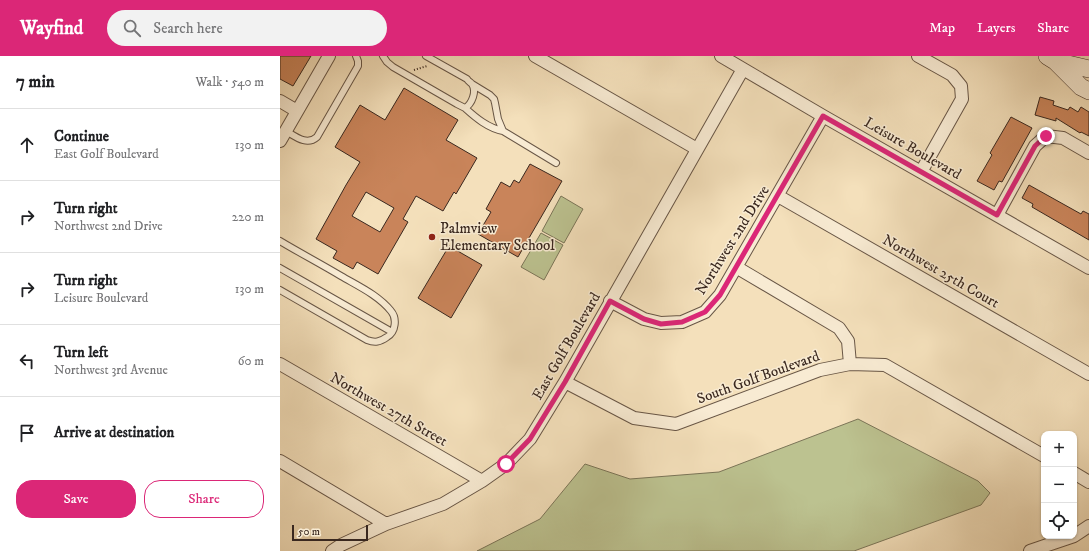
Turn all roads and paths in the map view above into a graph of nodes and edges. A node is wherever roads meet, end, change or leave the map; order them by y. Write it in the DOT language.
graph roads {
  1 [pos="329,56"];
  2 [pos="356,56"];
  3 [pos="383,56"];
  4 [pos="426,56"];
  5 [pos="535,56"];
  6 [pos="721,56"];
  7 [pos="918,56"];
  8 [pos="1051,58"];
  9 [pos="438,63"];
  10 [pos="743,69"];
  11 [pos="1089,69"];
  12 [pos="407,76"];
  13 [pos="472,84"];
  14 [pos="1089,91"];
  15 [pos="280,101"];
  16 [pos="465,108"];
  17 [pos="297,111"];
  18 [pos="823,116"];
  19 [pos="503,131"];
  20 [pos="283,136"];
  21 [pos="697,149"];
  22 [pos="1089,153"];
  23 [pos="556,163"];
  24 [pos="921,172"];
  25 [pos="778,196"];
  26 [pos="997,215"];
  27 [pos="280,241"];
  28 [pos="736,267"];
  29 [pos="280,268"];
  30 [pos="1089,268"];
  31 [pos="280,290"];
  32 [pos="610,301"];
  33 [pos="392,332"];
  34 [pos="280,364"];
  35 [pos="850,364"];
  36 [pos="1089,374"];
  37 [pos="565,382"];
  38 [pos="1041,454"];
  39 [pos="280,461"];
  40 [pos="1077,475"];
  41 [pos="482,481"];
  42 [pos="1089,482"];
  43 [pos="386,524"];
  44 [pos="1089,526"];
  45 [pos="1077,534"];
  46 [pos="1065,539"];
  47 [pos="332,551"];
  48 [pos="1030,551"];
  1 -- 17 [label="street"];
  2 -- 20 [label="lane"];
  3 -- 12 [label="lane"];
  4 -- 9 [label="lane"];
  5 -- 21 [label="street"];
  6 -- 10 [label="street, Leisure Boulevard"];
  7 -- 24 [label="street"];
  8 -- 11 [label="main road"];
  8 -- 14 [label="main road"];
  9 -- 12 [label="path"];
  9 -- 13 [label="lane"];
  10 -- 18 [label="street, Leisure Boulevard"];
  10 -- 21 [label="street, East Golf Boulevard"];
  12 -- 16 [label="lane"];
  13 -- 16 [label="lane"];
  13 -- 19 [label="lane"];
  15 -- 17 [label="street"];
  16 -- 19 [label="lane"];
  17 -- 20 [label="street"];
  18 -- 24 [label="street, Leisure Boulevard"];
  18 -- 25 [label="street, Northwest 2nd Drive"];
  19 -- 23 [label="lane"];
  21 -- 32 [label="street, East Golf Boulevard"];
  22 -- 26 [label="street"];
  24 -- 26 [label="street, Leisure Boulevard"];
  25 -- 28 [label="street, Northwest 2nd Drive"];
  25 -- 36 [label="street, Northwest 25th Court"];
  26 -- 30 [label="street, Leisure Boulevard"];
  27 -- 33 [label="lane"];
  28 -- 32 [label="street, Northwest 2nd Drive"];
  28 -- 35 [label="street"];
  29 -- 33 [label="lane"];
  31 -- 33 [label="lane"];
  32 -- 37 [label="street, East Golf Boulevard"];
  34 -- 41 [label="street, Northwest 27th Street"];
  35 -- 37 [label="street, South Golf Boulevard"];
  35 -- 38 [label="street, South Golf Boulevard"];
  37 -- 41 [label="street, East Golf Boulevard"];
  39 -- 43 [label="street"];
  40 -- 42 [label="street"];
  41 -- 43 [label="street, East Golf Boulevard"];
  43 -- 47 [label="street, East Golf Boulevard"];
  44 -- 45 [label="street"];
  46 -- 48 [label="street"];
}
